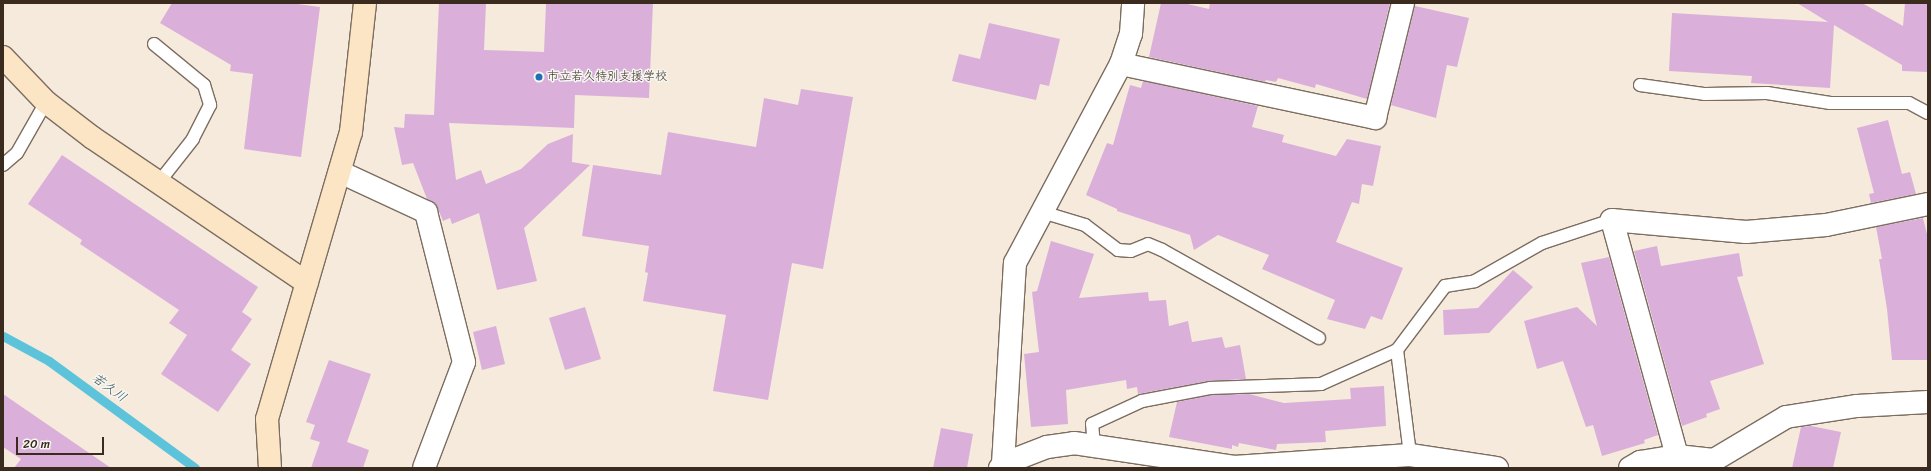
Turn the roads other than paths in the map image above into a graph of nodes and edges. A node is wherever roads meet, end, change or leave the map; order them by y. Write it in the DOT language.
graph roads {
  1 [pos="365,3"];
  2 [pos="1134,3"];
  3 [pos="1403,3"];
  4 [pos="154,44"];
  5 [pos="3,57"];
  6 [pos="1121,64"];
  7 [pos="1640,85"];
  8 [pos="46,102"];
  9 [pos="1928,113"];
  10 [pos="3,165"];
  11 [pos="340,172"];
  12 [pos="159,182"];
  13 [pos="1928,204"];
  14 [pos="1042,212"];
  15 [pos="1612,220"];
  16 [pos="307,283"];
  17 [pos="1320,338"];
  18 [pos="1397,350"];
  19 [pos="1928,402"];
  20 [pos="1094,446"];
  21 [pos="1410,455"];
  22 [pos="1677,456"];
  23 [pos="1001,466"];
  24 [pos="270,468"];
  25 [pos="424,468"];
  26 [pos="1497,468"];
  27 [pos="1630,468"];
  1 -- 11 [label="street"];
  2 -- 6 [label="street"];
  3 -- 6 [label="street"];
  4 -- 12 [label="lane"];
  5 -- 8 [label="street"];
  6 -- 14 [label="street"];
  7 -- 9 [label="lane"];
  8 -- 10 [label="lane"];
  8 -- 12 [label="street"];
  11 -- 16 [label="street"];
  11 -- 25 [label="street"];
  12 -- 16 [label="street"];
  13 -- 15 [label="street"];
  14 -- 17 [label="lane"];
  14 -- 23 [label="street"];
  15 -- 18 [label="lane"];
  15 -- 22 [label="street"];
  16 -- 24 [label="street"];
  18 -- 20 [label="lane"];
  18 -- 21 [label="lane"];
  19 -- 22 [label="street"];
  20 -- 21 [label="street"];
  20 -- 23 [label="street"];
  21 -- 26 [label="street"];
  22 -- 27 [label="street"];
}
